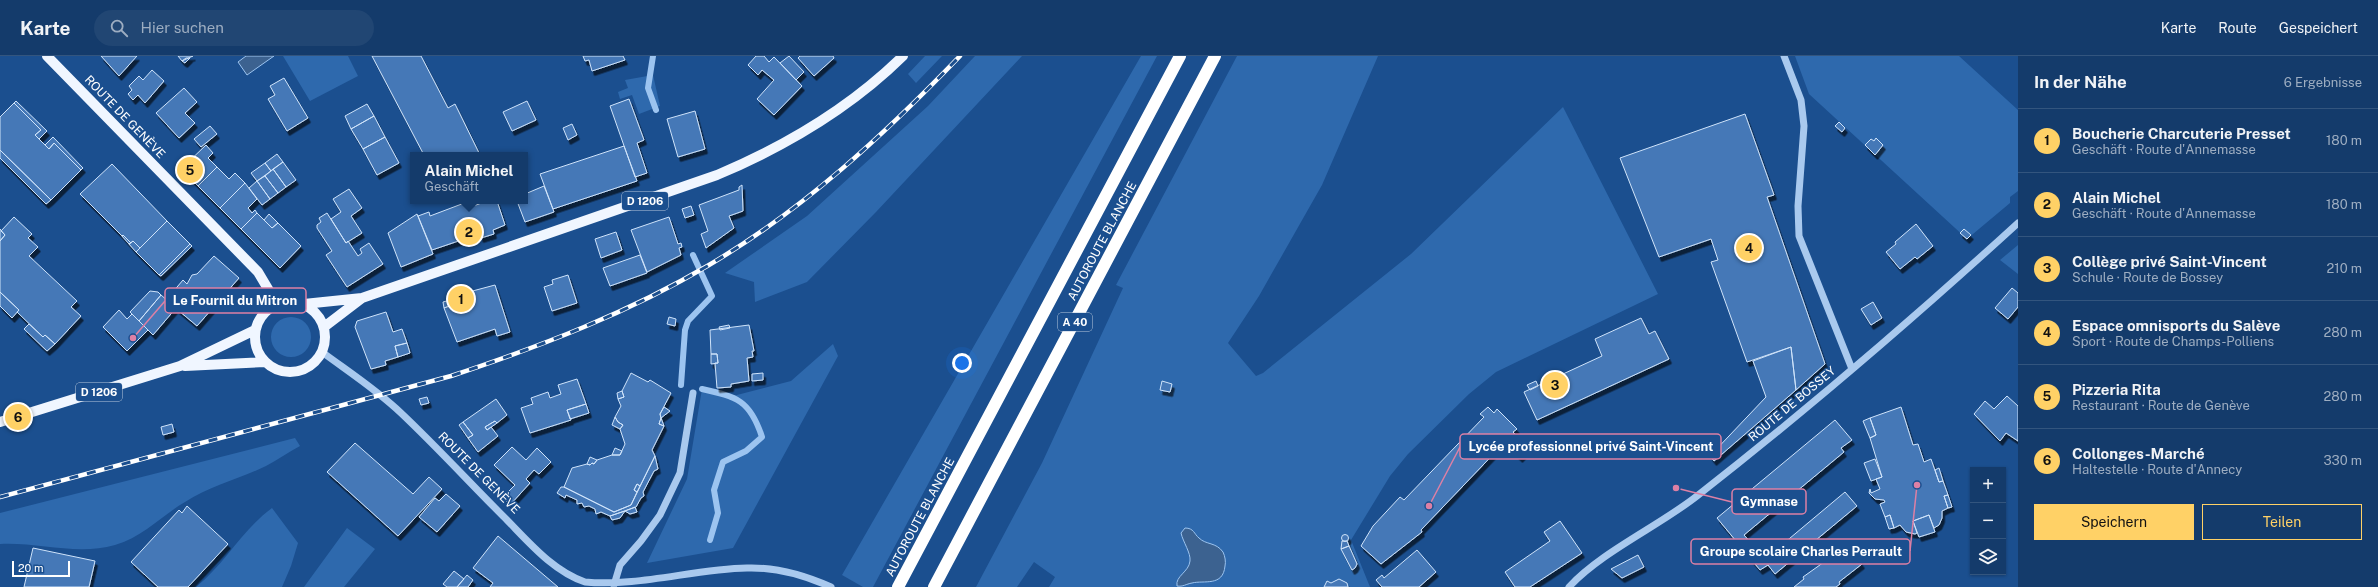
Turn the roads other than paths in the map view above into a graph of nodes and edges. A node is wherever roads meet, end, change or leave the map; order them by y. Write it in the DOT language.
graph roads {
  1 [pos="47,56"];
  2 [pos="903,56"];
  3 [pos="1180,56"];
  4 [pos="1216,56"];
  5 [pos="1784,56"];
  6 [pos="2018,223"];
  7 [pos="362,298"];
  8 [pos="277,304"];
  9 [pos="304,304"];
  10 [pos="324,327"];
  11 [pos="255,330"];
  12 [pos="322,352"];
  13 [pos="265,362"];
  14 [pos="180,366"];
  15 [pos="1852,369"];
  16 [pos="693,393"];
  17 [pos="0,422"];
  18 [pos="614,585"];
  19 [pos="595,586"];
  20 [pos="629,586"];
  21 [pos="831,587"];
  22 [pos="898,587"];
  23 [pos="934,587"];
  24 [pos="1569,587"];
  1 -- 8 [label="main road, ROUTE DE GENÈVE"];
  2 -- 7 [label="main road, D 1206"];
  3 -- 22 [label="highway, AUTOROUTE BLANCHE / A 40"];
  4 -- 23 [label="highway, AUTOROUTE BLANCHE / A 40"];
  5 -- 15 [label="street"];
  6 -- 15 [label="street, ROUTE DE BOSSEY"];
  7 -- 9 [label="main road, D 1206"];
  7 -- 10 [label="main road, D 1206"];
  8 -- 9 [label="main road"];
  8 -- 11 [label="main road"];
  9 -- 10 [label="main road"];
  10 -- 12 [label="main road"];
  11 -- 13 [label="main road"];
  11 -- 14 [label="main road, D 1206"];
  12 -- 13 [label="main road"];
  12 -- 19 [label="street, ROUTE DE GENÈVE"];
  13 -- 14 [label="main road, D 1206"];
  14 -- 17 [label="main road, D 1206"];
  15 -- 24 [label="street, ROUTE DE BOSSEY"];
  16 -- 18 [label="street"];
  18 -- 19 [label="street, ROUTE DE GENÈVE"];
  18 -- 20 [label="street, ROUTE DE GENÈVE"];
  20 -- 21 [label="street, ROUTE DE GENÈVE"];
}
